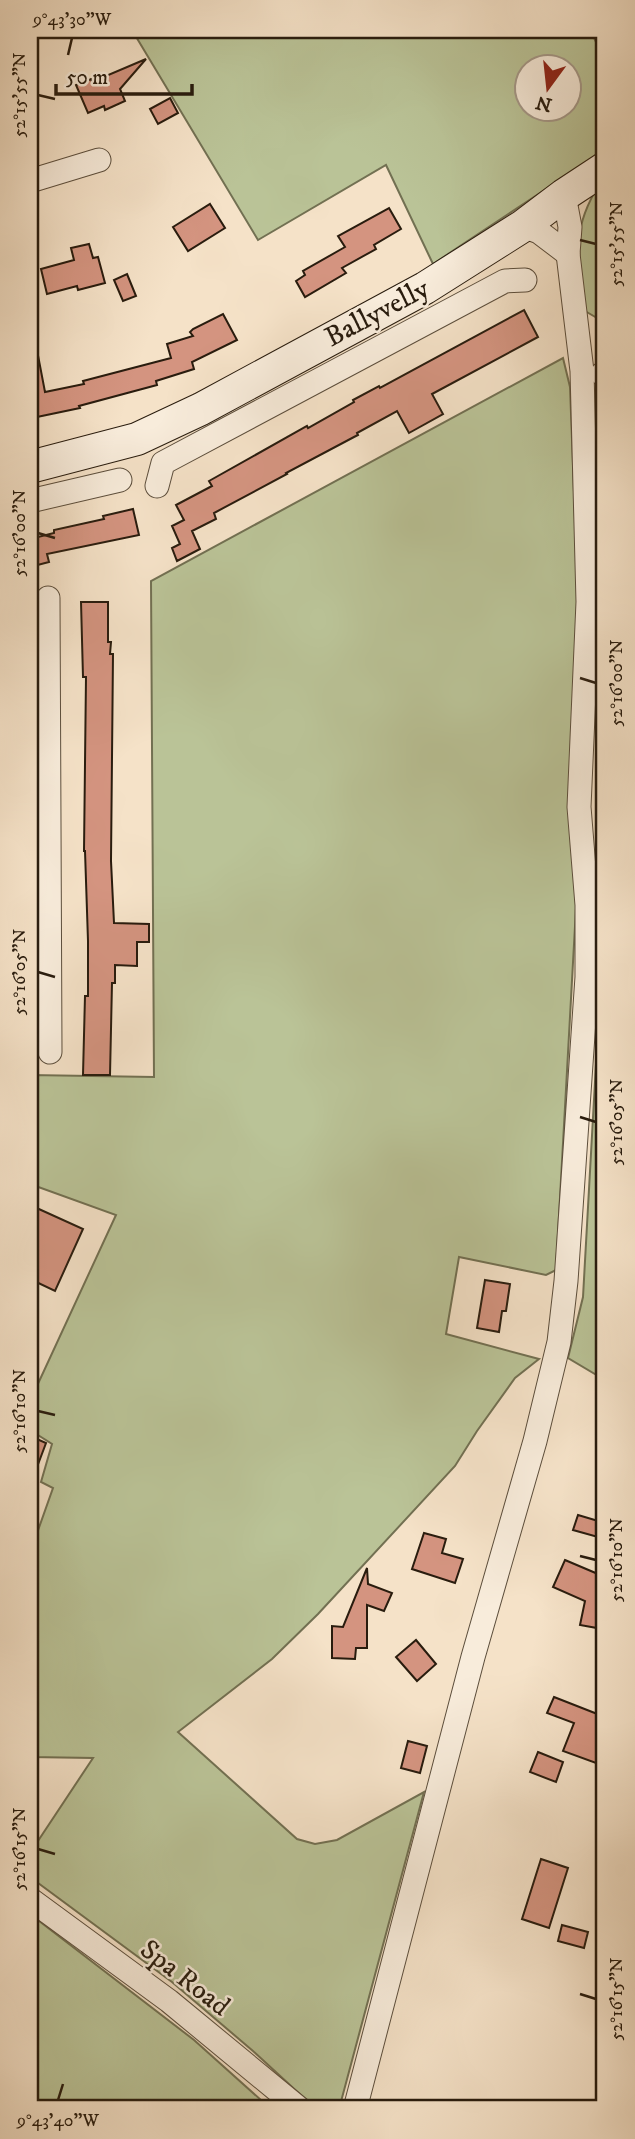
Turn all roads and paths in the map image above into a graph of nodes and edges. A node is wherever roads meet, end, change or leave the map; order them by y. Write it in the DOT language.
graph roads {
  1 [pos="99,160"];
  2 [pos="605,167"];
  3 [pos="30,181"];
  4 [pos="564,195"];
  5 [pos="523,226"];
  6 [pos="568,254"];
  7 [pos="525,280"];
  8 [pos="310,349"];
  9 [pos="326,377"];
  10 [pos="30,467"];
  11 [pos="120,480"];
  12 [pos="157,486"];
  13 [pos="30,501"];
  14 [pos="48,598"];
  15 [pos="39,702"];
  16 [pos="596,905"];
  17 [pos="50,1052"];
  18 [pos="30,1899"];
  19 [pos="300,2109"];
  20 [pos="355,2109"];
  1 -- 3 [label="street"];
  2 -- 4 [label="street, Ballyvelly"];
  4 -- 5 [label="street, Ballyvelly"];
  4 -- 6 [label="street"];
  5 -- 6 [label="street"];
  5 -- 8 [label="street, Ballyvelly"];
  6 -- 16 [label="street"];
  7 -- 9 [label="street"];
  8 -- 9 [label="street"];
  8 -- 10 [label="street, Ballyvelly"];
  9 -- 12 [label="street"];
  11 -- 13 [label="street"];
  14 -- 15 [label="street"];
  15 -- 17 [label="street"];
  16 -- 20 [label="street"];
  18 -- 19 [label="street, Spa Road"];
}
